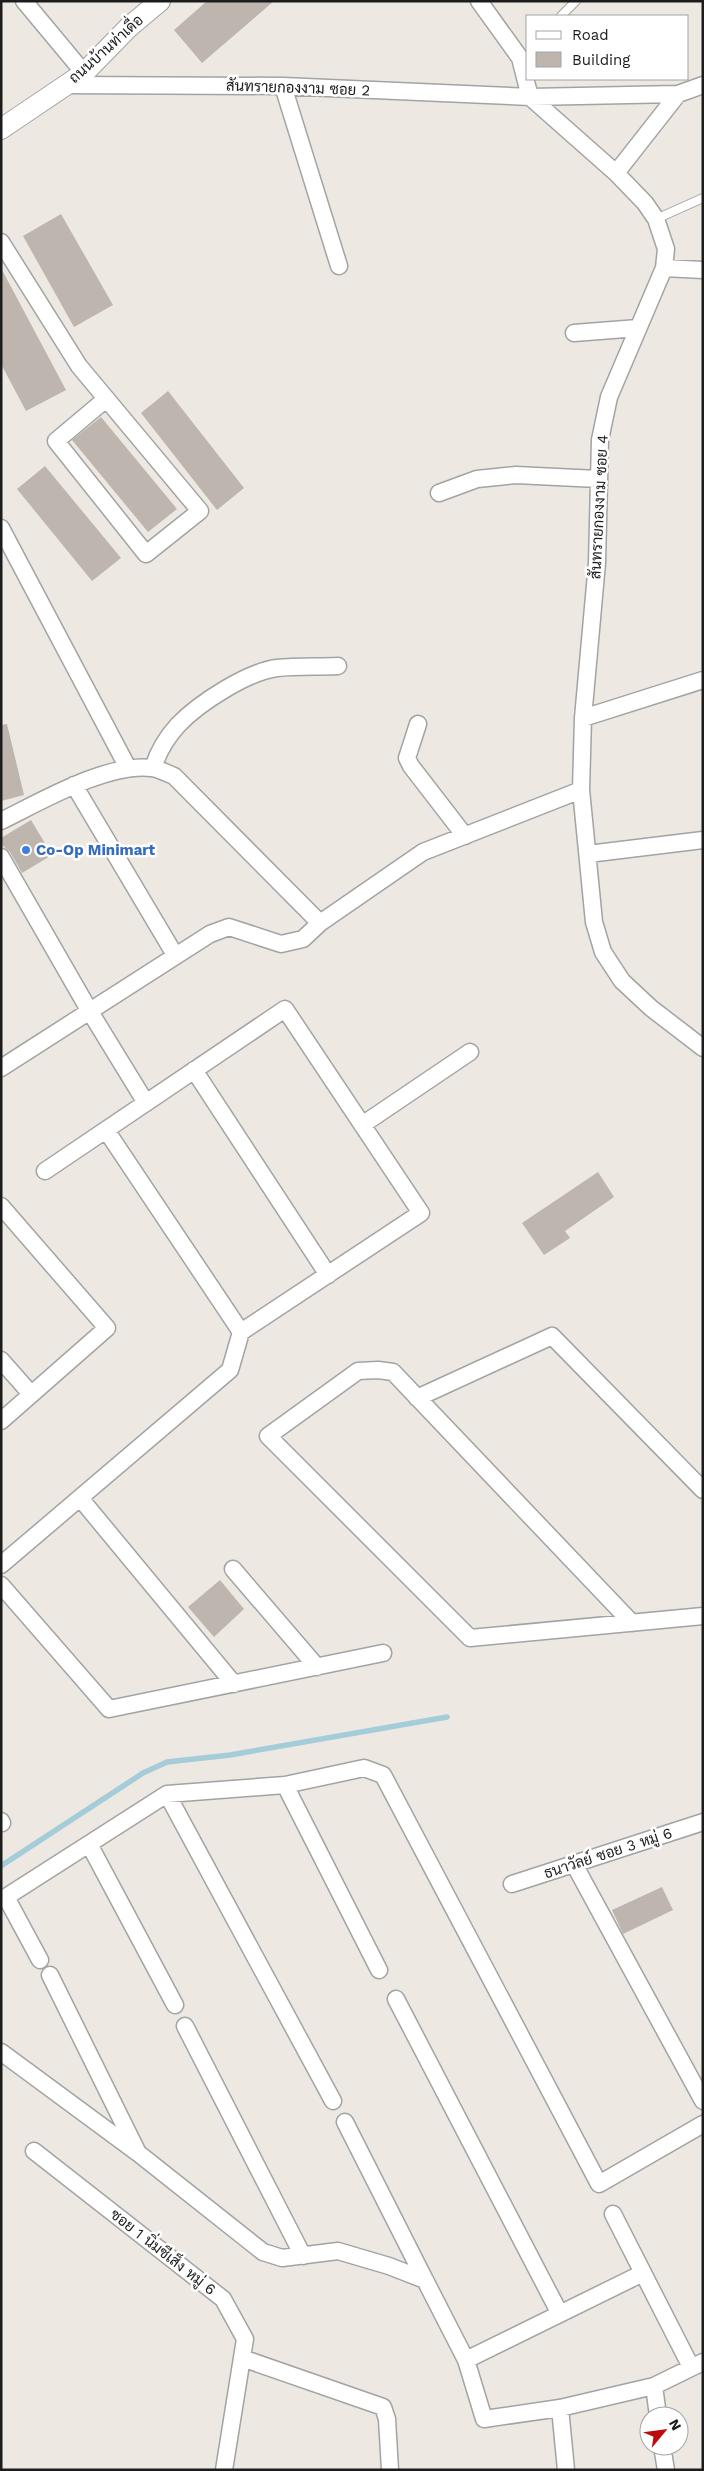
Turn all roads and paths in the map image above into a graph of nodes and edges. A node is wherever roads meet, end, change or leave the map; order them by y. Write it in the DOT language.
graph roads {
  1 [pos="24,1"];
  2 [pos="160,1"];
  3 [pos="479,1"];
  4 [pos="576,1"];
  5 [pos="562,15"];
  6 [pos="524,54"];
  7 [pos="526,68"];
  8 [pos="84,73"];
  9 [pos="528,80"];
  10 [pos="66,85"];
  11 [pos="703,85"];
  12 [pos="283,86"];
  13 [pos="678,94"];
  14 [pos="530,97"];
  15 [pos="1,129"];
  16 [pos="616,173"];
  17 [pos="703,198"];
  18 [pos="656,219"];
  19 [pos="1,242"];
  20 [pos="339,266"];
  21 [pos="664,268"];
  22 [pos="703,270"];
  23 [pos="638,328"];
  24 [pos="574,333"];
  25 [pos="106,398"];
  26 [pos="598,480"];
  27 [pos="439,493"];
  28 [pos="1,528"];
  29 [pos="338,666"];
  30 [pos="703,680"];
  31 [pos="583,718"];
  32 [pos="418,724"];
  33 [pos="128,768"];
  34 [pos="153,768"];
  35 [pos="74,786"];
  36 [pos="581,790"];
  37 [pos="1,821"];
  38 [pos="465,836"];
  39 [pos="703,840"];
  40 [pos="588,854"];
  41 [pos="1,857"];
  42 [pos="320,923"];
  43 [pos="175,955"];
  44 [pos="89,1010"];
  45 [pos="703,1048"];
  46 [pos="470,1052"];
  47 [pos="2,1065"];
  48 [pos="194,1070"];
  49 [pos="146,1103"];
  50 [pos="362,1125"];
  51 [pos="106,1130"];
  52 [pos="46,1171"];
  53 [pos="1,1206"];
  54 [pos="328,1275"];
  55 [pos="241,1332"];
  56 [pos="1,1360"];
  57 [pos="32,1394"];
  58 [pos="417,1398"];
  59 [pos="1,1421"];
  60 [pos="703,1490"];
  61 [pos="80,1498"];
  62 [pos="1,1565"];
  63 [pos="232,1569"];
  64 [pos="1,1585"];
  65 [pos="703,1616"];
  66 [pos="632,1623"];
  67 [pos="383,1653"];
  68 [pos="317,1667"];
  69 [pos="234,1684"];
  70 [pos="285,1785"];
  71 [pos="167,1794"];
  72 [pos="703,1822"];
  73 [pos="88,1844"];
  74 [pos="574,1864"];
  75 [pos="512,1884"];
  76 [pos="40,1960"];
  77 [pos="379,1970"];
  78 [pos="50,1975"];
  79 [pos="396,1999"];
  80 [pos="175,2005"];
  81 [pos="185,2026"];
  82 [pos="1,2052"];
  83 [pos="703,2100"];
  84 [pos="333,2101"];
  85 [pos="345,2122"];
  86 [pos="703,2124"];
  87 [pos="34,2151"];
  88 [pos="138,2153"];
  89 [pos="613,2214"];
  90 [pos="303,2256"];
  91 [pos="642,2273"];
  92 [pos="425,2280"];
  93 [pos="560,2314"];
  94 [pos="242,2358"];
  95 [pos="466,2360"];
  96 [pos="697,2364"];
  97 [pos="654,2386"];
  98 [pos="657,2406"];
  99 [pos="560,2408"];
  100 [pos="664,2456"];
  101 [pos="224,2470"];
  102 [pos="390,2470"];
  103 [pos="566,2470"];
  104 [pos="666,2470"];
  1 -- 8 [label="street"];
  2 -- 8 [label="street, ถนนบ้านท่าเดื่อ"];
  3 -- 6 [label="street"];
  4 -- 5 [label="lane"];
  6 -- 7 [label="street"];
  8 -- 10 [label="street, ถนนบ้านท่าเดื่อ"];
  9 -- 14 [label="street"];
  10 -- 12 [label="street, สันทรายกองงาม ซอย 2"];
  10 -- 15 [label="street, ถนนบ้านท่าเดื่อ"];
  11 -- 13 [label="street"];
  12 -- 14 [label="street, สันทรายกองงาม ซอย 2"];
  12 -- 20 [label="street"];
  13 -- 14 [label="street, สันทรายกองงาม ซอย 2"];
  13 -- 16 [label="street"];
  14 -- 16 [label="street, สันทรายกองงาม ซอย 4"];
  16 -- 18 [label="street, สันทรายกองงาม ซอย 4"];
  17 -- 18 [label="lane"];
  18 -- 21 [label="street, สันทรายกองงาม ซอย 4"];
  19 -- 25 [label="street"];
  21 -- 22 [label="street"];
  21 -- 23 [label="street, สันทรายกองงาม ซอย 4"];
  23 -- 24 [label="street"];
  23 -- 26 [label="street, สันทรายกองงาม ซอย 4"];
  25 -- 25 [label="street"];
  26 -- 27 [label="street"];
  26 -- 31 [label="street, สันทรายกองงาม ซอย 4"];
  28 -- 33 [label="street"];
  29 -- 34 [label="street"];
  30 -- 31 [label="street"];
  31 -- 36 [label="street, สันทรายกองงาม ซอย 4"];
  32 -- 38 [label="street"];
  33 -- 34 [label="street"];
  33 -- 35 [label="street"];
  34 -- 42 [label="street"];
  35 -- 37 [label="street"];
  35 -- 43 [label="street"];
  36 -- 38 [label="street"];
  36 -- 40 [label="street, สันทรายกองงาม ซอย 4"];
  38 -- 42 [label="street"];
  39 -- 40 [label="street"];
  40 -- 45 [label="street, สันทรายกองงาม ซอย 4"];
  41 -- 44 [label="street"];
  42 -- 43 [label="street"];
  43 -- 44 [label="street"];
  44 -- 47 [label="street"];
  44 -- 49 [label="street"];
  46 -- 50 [label="street"];
  48 -- 49 [label="street"];
  48 -- 50 [label="street"];
  48 -- 54 [label="street"];
  49 -- 51 [label="street"];
  50 -- 54 [label="street"];
  51 -- 52 [label="street"];
  51 -- 55 [label="street"];
  53 -- 57 [label="street"];
  54 -- 55 [label="street"];
  55 -- 61 [label="street"];
  56 -- 57 [label="street"];
  57 -- 59 [label="street"];
  58 -- 60 [label="street"];
  58 -- 66 [label="street"];
  58 -- 66 [label="street"];
  61 -- 62 [label="street"];
  61 -- 69 [label="street"];
  63 -- 68 [label="street"];
  64 -- 69 [label="street"];
  65 -- 66 [label="street"];
  67 -- 68 [label="street"];
  68 -- 69 [label="street"];
  70 -- 71 [label="street"];
  70 -- 77 [label="street"];
  70 -- 86 [label="street"];
  71 -- 73 [label="street"];
  71 -- 84 [label="street"];
  72 -- 74 [label="street, ธนาวัลย์ ซอย 3 หมู่ 6"];
  73 -- 76 [label="street"];
  73 -- 80 [label="street"];
  74 -- 75 [label="street, ธนาวัลย์ ซอย 3 หมู่ 6"];
  74 -- 83 [label="street"];
  78 -- 88 [label="street"];
  79 -- 93 [label="street"];
  81 -- 90 [label="street"];
  82 -- 88 [label="street"];
  85 -- 92 [label="street"];
  87 -- 94 [label="street, ซอย 1 นิ่มซีเส็ง หมู่ 6"];
  88 -- 90 [label="street"];
  89 -- 91 [label="street"];
  90 -- 92 [label="street"];
  91 -- 93 [label="street"];
  91 -- 96 [label="street"];
  92 -- 95 [label="street"];
  93 -- 95 [label="street"];
  94 -- 101 [label="street, ซอย 1 นิ่มซีเส็ง หมู่ 6"];
  94 -- 102 [label="street"];
  95 -- 99 [label="street"];
  96 -- 97 [label="street"];
  97 -- 98 [label="street"];
  97 -- 99 [label="street"];
  99 -- 103 [label="street"];
  100 -- 104 [label="street"];
}
